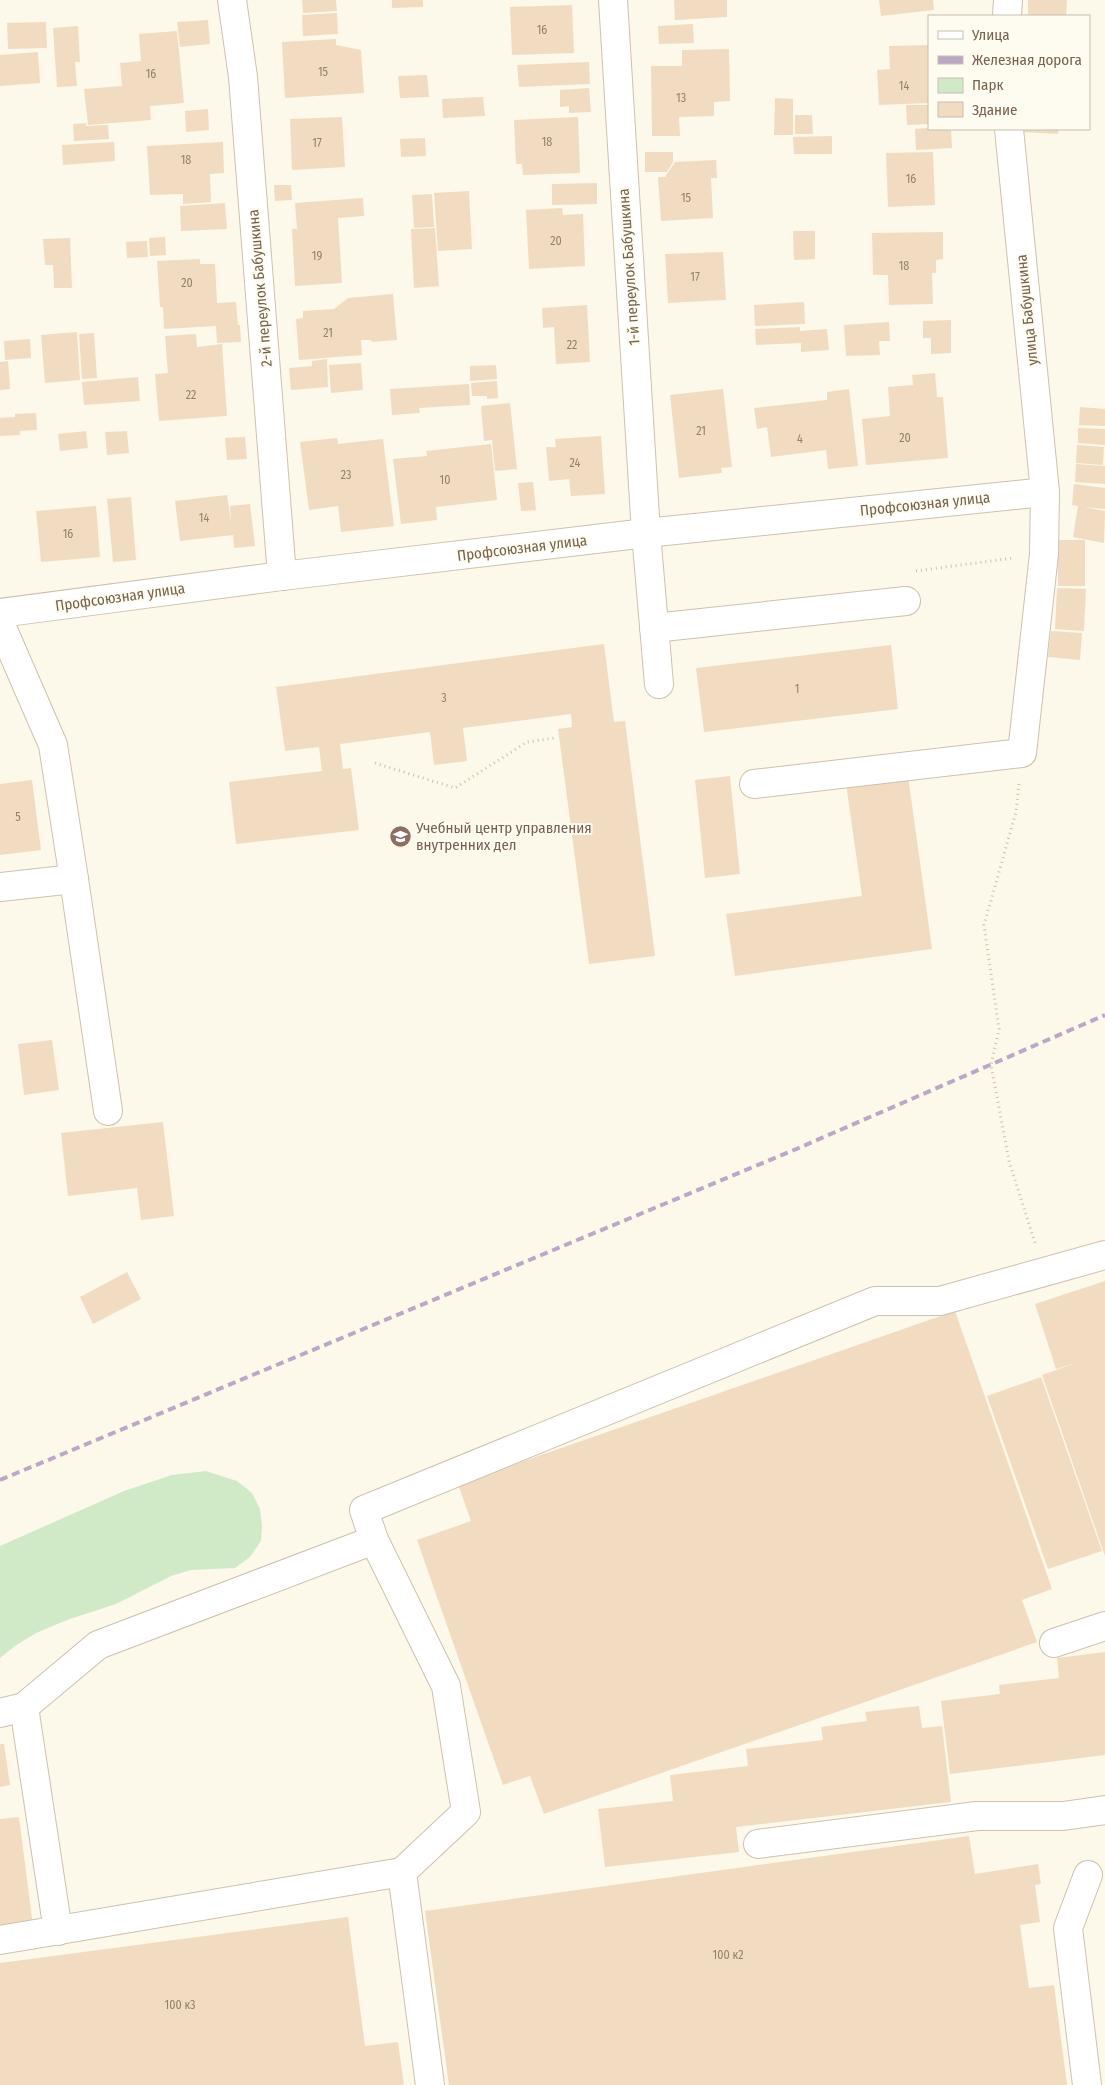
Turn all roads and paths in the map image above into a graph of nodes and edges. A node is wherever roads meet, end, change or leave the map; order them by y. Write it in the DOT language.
graph roads {
  1 [pos="232,0"];
  2 [pos="613,0"];
  3 [pos="1008,0"];
  4 [pos="1007,15"];
  5 [pos="1010,130"];
  6 [pos="1045,492"];
  7 [pos="646,534"];
  8 [pos="1044,554"];
  9 [pos="282,576"];
  10 [pos="906,601"];
  11 [pos="0,613"];
  12 [pos="0,623"];
  13 [pos="654,628"];
  14 [pos="659,684"];
  15 [pos="555,738"];
  16 [pos="1022,753"];
  17 [pos="375,763"];
  18 [pos="754,784"];
  19 [pos="74,879"];
  20 [pos="0,887"];
  21 [pos="108,1112"];
  22 [pos="1034,1239"];
  23 [pos="1105,1255"];
  24 [pos="374,1540"];
  25 [pos="1105,1626"];
  26 [pos="1054,1643"];
  27 [pos="12,1710"];
  28 [pos="1105,1810"];
  29 [pos="758,1844"];
  30 [pos="402,1872"];
  31 [pos="1088,1875"];
  32 [pos="58,1932"];
  33 [pos="0,1940"];
  34 [pos="430,2085"];
  35 [pos="1087,2085"];
  1 -- 9 [label="street, 2-й переулок Бабушкина"];
  2 -- 7 [label="street, 1-й переулок Бабушкина"];
  3 -- 4 [label="street"];
  5 -- 6 [label="street, улица Бабушкина"];
  6 -- 7 [label="street, Профсоюзная улица"];
  6 -- 8 [label="street, улица Бабушкина"];
  7 -- 9 [label="street, Профсоюзная улица"];
  7 -- 13 [label="street, 1-й переулок Бабушкина"];
  8 -- 10 [label="path"];
  8 -- 16 [label="street, улица Бабушкина"];
  9 -- 11 [label="street, Профсоюзная улица"];
  10 -- 13 [label="street"];
  12 -- 19 [label="street"];
  13 -- 14 [label="street, 1-й переулок Бабушкина"];
  15 -- 17 [label="path"];
  16 -- 18 [label="street"];
  16 -- 22 [label="path"];
  19 -- 20 [label="street"];
  19 -- 21 [label="street"];
  23 -- 24 [label="street"];
  24 -- 27 [label="street"];
  24 -- 30 [label="street"];
  25 -- 26 [label="street"];
  27 -- 32 [label="street"];
  28 -- 29 [label="street"];
  30 -- 32 [label="street"];
  30 -- 34 [label="street"];
  31 -- 35 [label="street"];
  32 -- 33 [label="street"];
}
